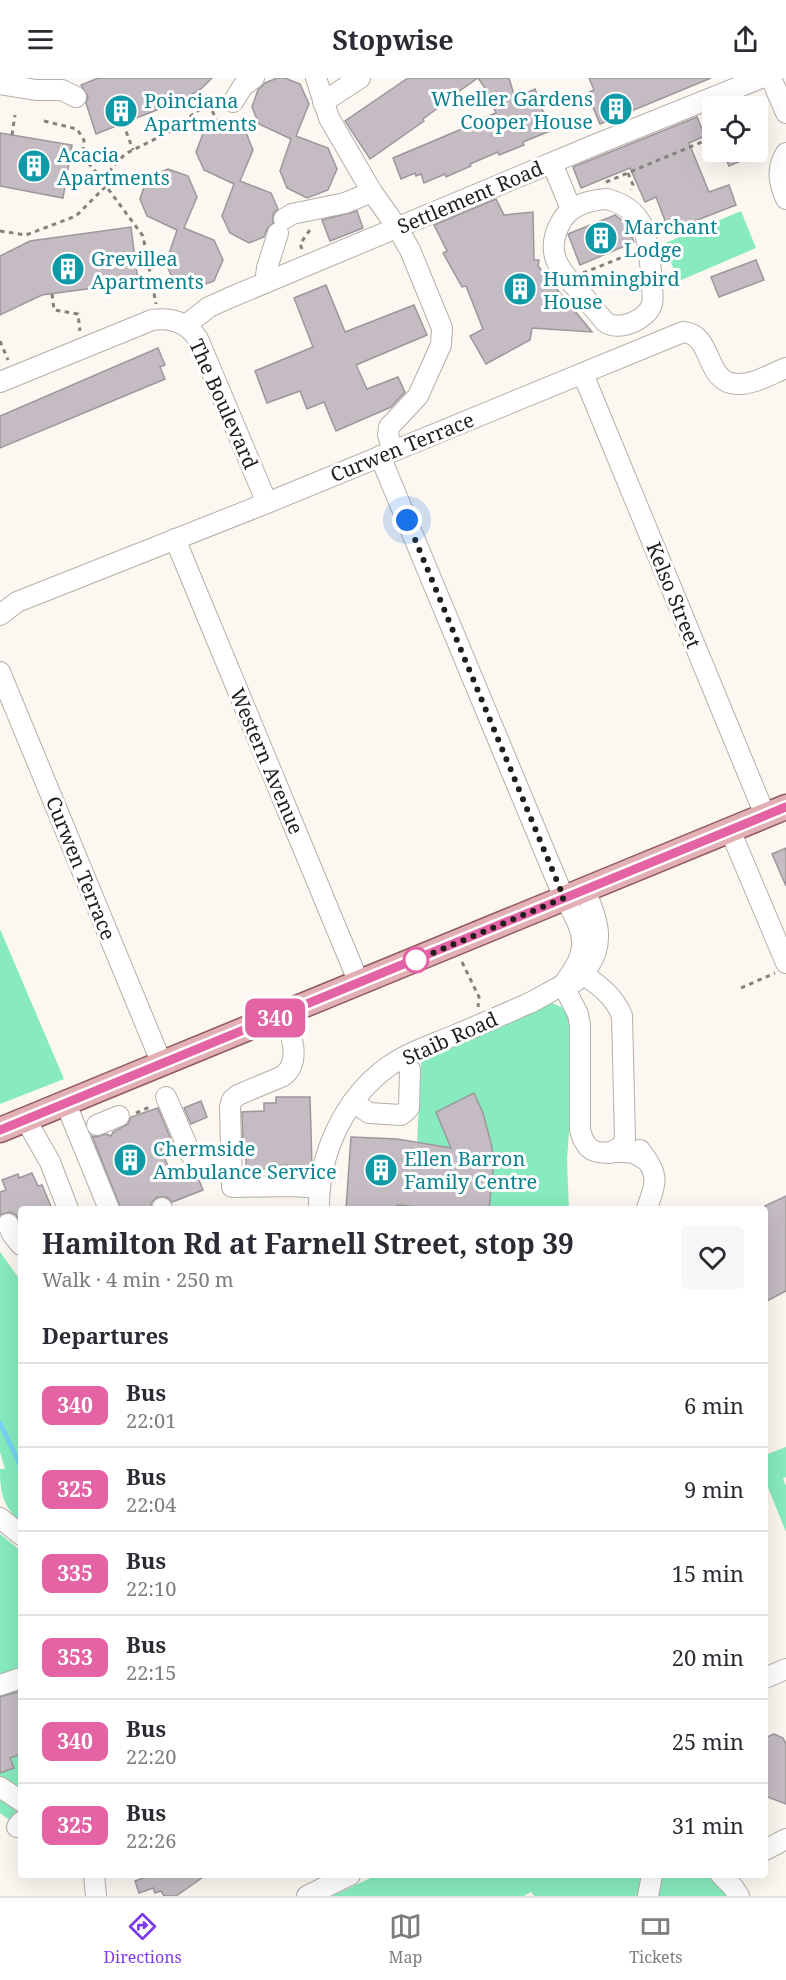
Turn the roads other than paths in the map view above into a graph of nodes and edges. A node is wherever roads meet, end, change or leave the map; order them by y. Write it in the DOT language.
graph roads {
  1 [pos="254,78"];
  2 [pos="316,78"];
  3 [pos="360,78"];
  4 [pos="761,78"];
  5 [pos="771,78"];
  6 [pos="24,83"];
  7 [pos="0,84"];
  8 [pos="76,97"];
  9 [pos="227,98"];
  10 [pos="323,102"];
  11 [pos="786,113"];
  12 [pos="786,153"];
  13 [pos="552,163"];
  14 [pos="372,192"];
  15 [pos="786,199"];
  16 [pos="571,209"];
  17 [pos="397,227"];
  18 [pos="265,283"];
  19 [pos="634,321"];
  20 [pos="186,325"];
  21 [pos="645,348"];
  22 [pos="786,368"];
  23 [pos="583,374"];
  24 [pos="7,379"];
  25 [pos="387,453"];
  26 [pos="267,503"];
  27 [pos="175,539"];
  28 [pos="0,615"];
  29 [pos="0,672"];
  30 [pos="776,811"];
  31 [pos="730,830"];
  32 [pos="575,894"];
  33 [pos="782,968"];
  34 [pos="578,971"];
  35 [pos="359,983"];
  36 [pos="563,985"];
  37 [pos="284,1015"];
  38 [pos="403,1058"];
  39 [pos="162,1064"];
  40 [pos="161,1101"];
  41 [pos="353,1101"];
  42 [pos="66,1104"];
  43 [pos="124,1115"];
  44 [pos="26,1120"];
  45 [pos="625,1124"];
  46 [pos="98,1125"];
  47 [pos="0,1131"];
  48 [pos="609,1153"];
  49 [pos="231,1159"];
  50 [pos="646,1160"];
  51 [pos="320,1188"];
  52 [pos="67,1206"];
  53 [pos="108,1206"];
  54 [pos="319,1206"];
  55 [pos="648,1206"];
  56 [pos="8,1224"];
  57 [pos="18,1241"];
  58 [pos="2,1517"];
  59 [pos="18,1532"];
  60 [pos="786,1669"];
  61 [pos="768,1677"];
  62 [pos="0,1787"];
  63 [pos="18,1799"];
  64 [pos="94,1878"];
  65 [pos="344,1878"];
  66 [pos="651,1878"];
  67 [pos="725,1878"];
  68 [pos="96,1896"];
  69 [pos="307,1896"];
  70 [pos="648,1896"];
  71 [pos="739,1896"];
  1 -- 9 [label="street"];
  2 -- 10 [label="street"];
  3 -- 10 [label="street"];
  4 -- 13 [label="street, Settlement Road"];
  5 -- 11 [label="street"];
  6 -- 7 [label="street"];
  6 -- 8 [label="street"];
  10 -- 14 [label="street"];
  12 -- 15 [label="street"];
  13 -- 16 [label="street"];
  13 -- 17 [label="street, Settlement Road"];
  14 -- 17 [label="street"];
  14 -- 18 [label="street"];
  16 -- 19 [label="street"];
  16 -- 19 [label="street"];
  17 -- 18 [label="street, Settlement Road"];
  17 -- 25 [label="street"];
  18 -- 20 [label="street, Settlement Road"];
  19 -- 21 [label="street"];
  20 -- 24 [label="street, The Boulevard"];
  20 -- 26 [label="street, The Boulevard"];
  21 -- 22 [label="street, Curwen Terrace"];
  21 -- 23 [label="street, Curwen Terrace"];
  23 -- 25 [label="street, Curwen Terrace"];
  23 -- 30 [label="street, Kelso Street"];
  25 -- 26 [label="street, Curwen Terrace"];
  25 -- 32 [label="street, Staib Road"];
  26 -- 27 [label="street, Curwen Terrace"];
  27 -- 28 [label="street, Curwen Terrace"];
  27 -- 35 [label="street, Western Avenue"];
  29 -- 39 [label="street, Curwen Terrace"];
  30 -- 31 [label="main road"];
  31 -- 32 [label="main road"];
  31 -- 33 [label="street"];
  32 -- 34 [label="street, Staib Road"];
  32 -- 35 [label="main road"];
  34 -- 36 [label="street, Staib Road"];
  34 -- 45 [label="street"];
  35 -- 37 [label="main road"];
  36 -- 38 [label="street, Staib Road"];
  36 -- 48 [label="street"];
  37 -- 39 [label="main road"];
  37 -- 49 [label="street"];
  38 -- 41 [label="street, Staib Road"];
  38 -- 41 [label="street"];
  39 -- 42 [label="main road"];
  40 -- 49 [label="street"];
  41 -- 51 [label="street, Staib Road"];
  42 -- 44 [label="main road"];
  42 -- 53 [label="street"];
  43 -- 46 [label="street"];
  44 -- 47 [label="main road"];
  44 -- 52 [label="street"];
  45 -- 48 [label="street"];
  45 -- 50 [label="street"];
  48 -- 50 [label="street"];
  49 -- 51 [label="street"];
  50 -- 55 [label="street"];
  51 -- 54 [label="street, Staib Road"];
  56 -- 57 [label="street"];
  58 -- 59 [label="street"];
  60 -- 61 [label="street"];
  62 -- 63 [label="street"];
  64 -- 68 [label="street"];
  65 -- 69 [label="street"];
  66 -- 70 [label="street"];
  67 -- 71 [label="street"];
}
